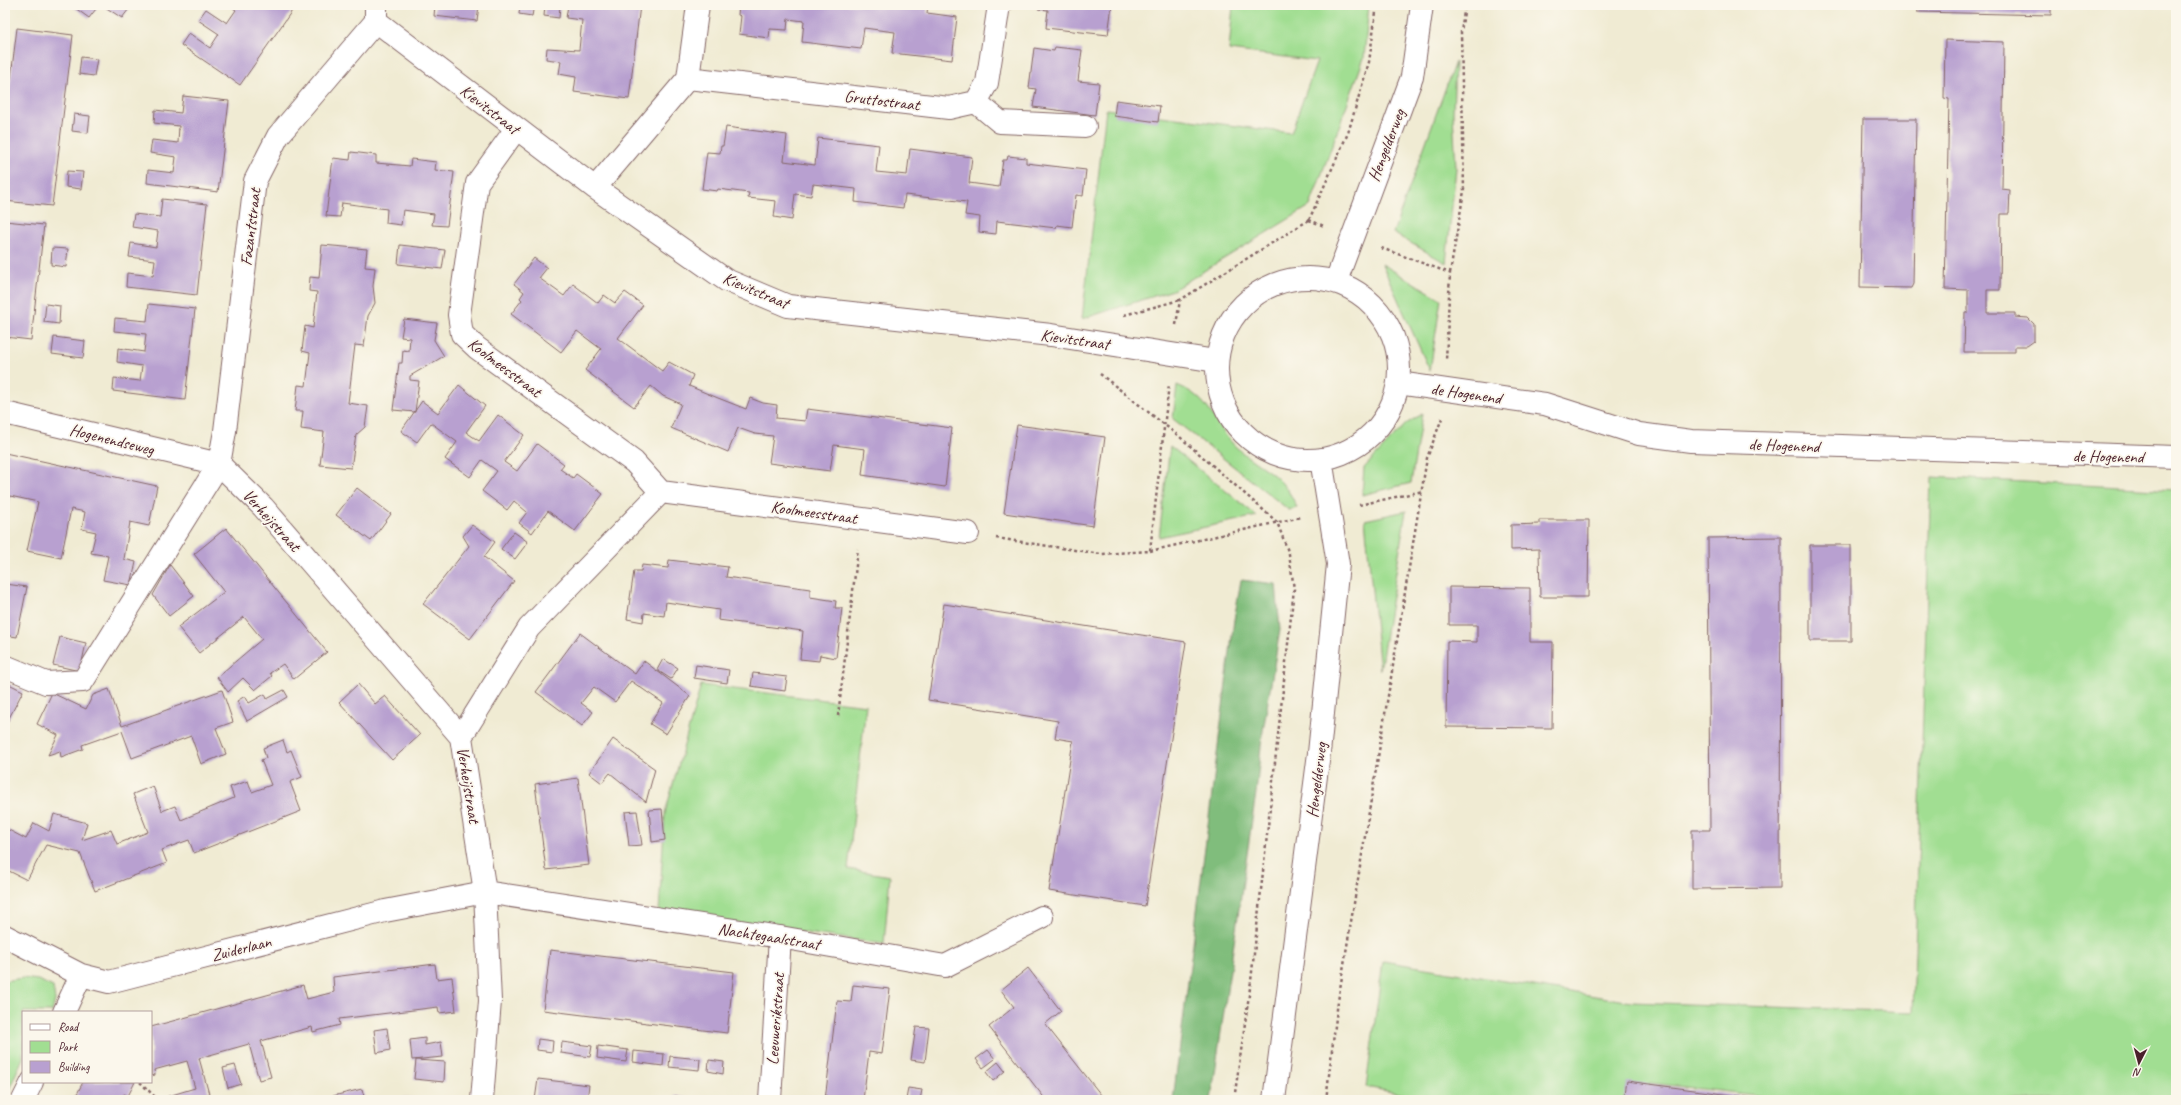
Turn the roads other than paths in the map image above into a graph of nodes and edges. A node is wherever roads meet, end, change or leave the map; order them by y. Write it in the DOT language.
graph roads {
  1 [pos="698,5"];
  2 [pos="999,5"];
  3 [pos="1422,5"];
  4 [pos="376,13"];
  5 [pos="688,78"];
  6 [pos="976,102"];
  7 [pos="1085,126"];
  8 [pos="516,129"];
  9 [pos="595,188"];
  10 [pos="1336,282"];
  11 [pos="1216,361"];
  12 [pos="1398,383"];
  13 [pos="5,413"];
  14 [pos="2176,457"];
  15 [pos="1321,459"];
  16 [pos="219,464"];
  17 [pos="661,492"];
  18 [pos="968,533"];
  19 [pos="5,666"];
  20 [pos="461,737"];
  21 [pos="485,892"];
  22 [pos="1042,917"];
  23 [pos="5,936"];
  24 [pos="780,937"];
  25 [pos="81,976"];
  26 [pos="64,1011"];
  27 [pos="32,1083"];
  28 [pos="24,1100"];
  29 [pos="482,1100"];
  30 [pos="770,1100"];
  31 [pos="1274,1100"];
  1 -- 5 [label="street"];
  2 -- 6 [label="street"];
  3 -- 10 [label="street, Hengelderweg"];
  4 -- 8 [label="street, Kievitstraat"];
  4 -- 16 [label="street, Fazantstraat"];
  5 -- 6 [label="street, Gruttostraat"];
  5 -- 9 [label="street"];
  6 -- 7 [label="street"];
  8 -- 9 [label="street, Kievitstraat"];
  8 -- 17 [label="street, Koolmeesstraat"];
  9 -- 11 [label="street, Kievitstraat"];
  10 -- 11 [label="street"];
  10 -- 12 [label="street"];
  11 -- 15 [label="street"];
  12 -- 14 [label="street, de Hogenend"];
  12 -- 15 [label="street"];
  13 -- 16 [label="street, Hogenendseweg"];
  15 -- 31 [label="street, Hengelderweg"];
  16 -- 19 [label="street"];
  16 -- 20 [label="street, Verheijstraat"];
  17 -- 18 [label="street, Koolmeesstraat"];
  17 -- 20 [label="street"];
  20 -- 21 [label="street, Verheijstraat"];
  21 -- 24 [label="street, Nachtegaalstraat"];
  21 -- 25 [label="street, Zuiderlaan"];
  21 -- 29 [label="street, Verheijstraat"];
  22 -- 24 [label="street, Nachtegaalstraat"];
  23 -- 25 [label="street, Zuiderlaan"];
  24 -- 30 [label="street, Leeuwerikstraat"];
  25 -- 26 [label="street"];
  27 -- 28 [label="street"];
}
